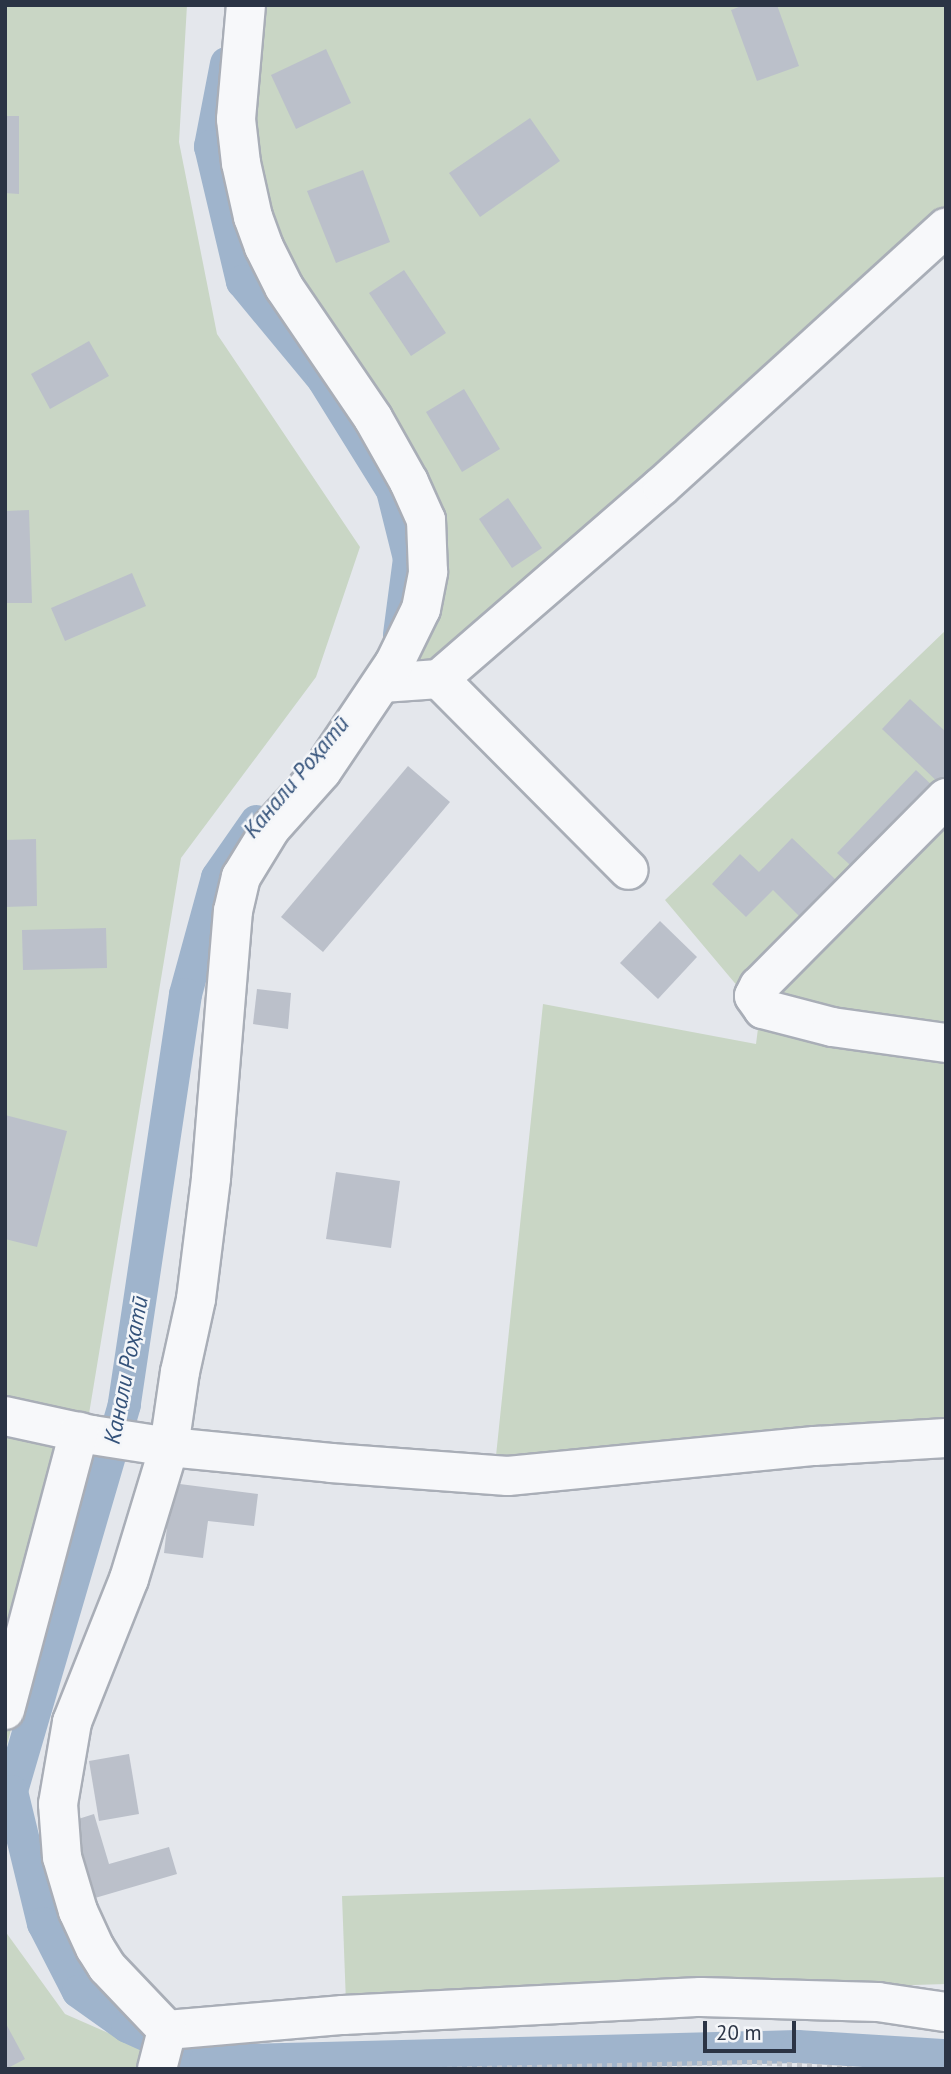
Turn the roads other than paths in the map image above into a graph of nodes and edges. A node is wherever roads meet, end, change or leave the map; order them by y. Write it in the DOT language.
graph roads {
  1 [pos="246,5"];
  2 [pos="946,228"];
  3 [pos="439,679"];
  4 [pos="382,683"];
  5 [pos="946,798"];
  6 [pos="629,870"];
  7 [pos="946,1043"];
  8 [pos="5,1416"];
  9 [pos="85,1434"];
  10 [pos="946,1438"];
  11 [pos="161,1445"];
  12 [pos="5,1710"];
  13 [pos="946,2012"];
  14 [pos="163,2046"];
  1 -- 4 [label="street"];
  2 -- 3 [label="street"];
  3 -- 4 [label="street"];
  3 -- 6 [label="street"];
  4 -- 11 [label="street"];
  5 -- 7 [label="street"];
  8 -- 9 [label="street"];
  9 -- 11 [label="street"];
  9 -- 12 [label="street"];
  10 -- 11 [label="street"];
  11 -- 14 [label="street"];
  13 -- 14 [label="street"];
}
